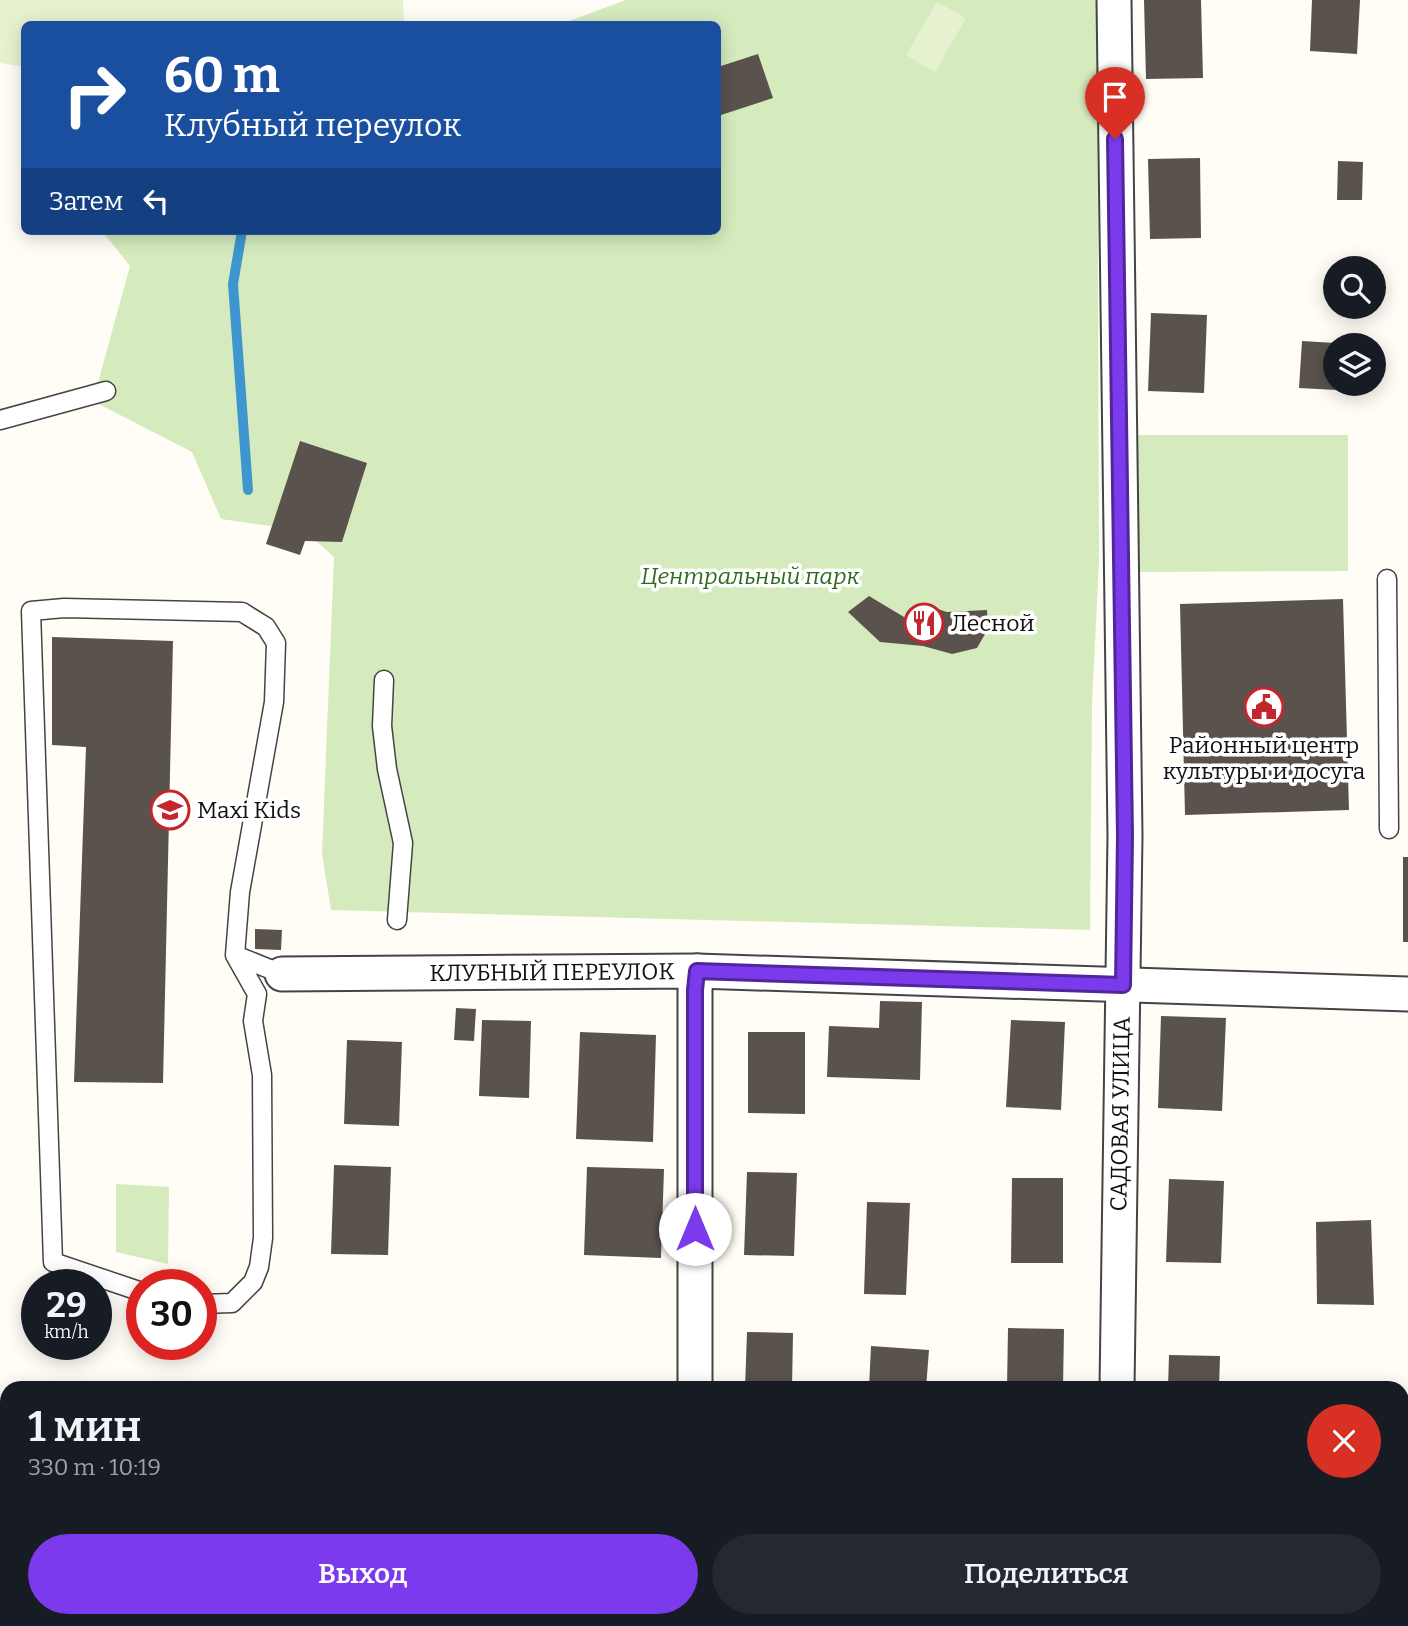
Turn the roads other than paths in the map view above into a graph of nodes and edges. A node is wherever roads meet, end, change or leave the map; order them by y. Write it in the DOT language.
graph roads {
  1 [pos="1114,0"];
  2 [pos="106,391"];
  3 [pos="0,420"];
  4 [pos="1387,579"];
  5 [pos="384,680"];
  6 [pos="1389,829"];
  7 [pos="397,920"];
  8 [pos="236,955"];
  9 [pos="697,971"];
  10 [pos="282,974"];
  11 [pos="1123,985"];
  12 [pos="1397,997"];
  13 [pos="126,1287"];
  14 [pos="217,1303"];
  15 [pos="695,1381"];
  16 [pos="1116,1381"];
  1 -- 11 [label="street, САДОВАЯ УЛИЦА"];
  2 -- 3 [label="lane"];
  4 -- 6 [label="lane"];
  5 -- 7 [label="lane"];
  8 -- 10 [label="lane"];
  8 -- 13 [label="lane"];
  8 -- 14 [label="lane"];
  9 -- 10 [label="street, КЛУБНЫЙ ПЕРЕУЛОК"];
  9 -- 11 [label="street, КЛУБНЫЙ ПЕРЕУЛОК"];
  9 -- 15 [label="street"];
  11 -- 12 [label="street, КЛУБНЫЙ ПЕРЕУЛОК"];
  11 -- 16 [label="street, САДОВАЯ УЛИЦА"];
}
